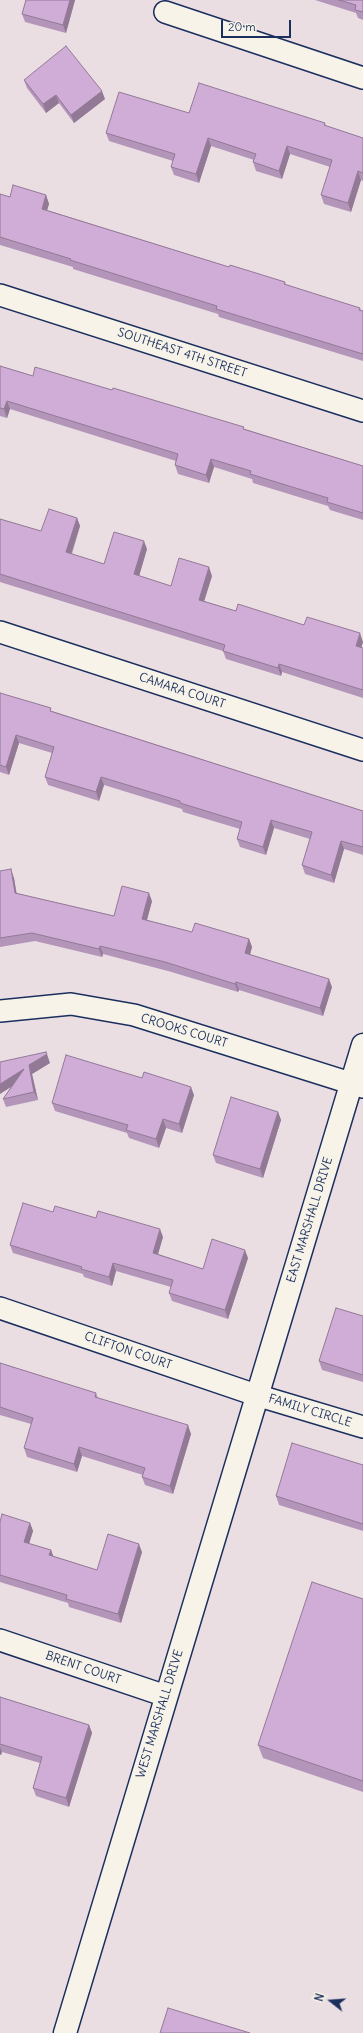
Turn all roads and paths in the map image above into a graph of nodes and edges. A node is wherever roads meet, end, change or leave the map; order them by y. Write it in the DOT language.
graph roads {
  1 [pos="165,12"];
  2 [pos="363,78"];
  3 [pos="0,295"];
  4 [pos="363,411"];
  5 [pos="0,632"];
  6 [pos="363,750"];
  7 [pos="0,1011"];
  8 [pos="363,1046"];
  9 [pos="357,1085"];
  10 [pos="0,1308"];
  11 [pos="256,1395"];
  12 [pos="363,1427"];
  13 [pos="0,1640"];
  14 [pos="166,1696"];
  15 [pos="65,2033"];
  1 -- 2 [label="street"];
  3 -- 4 [label="street, SOUTHEAST 4TH STREET"];
  5 -- 6 [label="street, CAMARA COURT"];
  7 -- 9 [label="street, CROOKS COURT"];
  8 -- 9 [label="main road, EAST MARSHALL DRIVE"];
  9 -- 11 [label="main road, EAST MARSHALL DRIVE"];
  10 -- 11 [label="street, CLIFTON COURT"];
  11 -- 12 [label="street, FAMILY CIRCLE"];
  11 -- 14 [label="main road, WEST MARSHALL DRIVE"];
  13 -- 14 [label="street, BRENT COURT"];
  14 -- 15 [label="main road, WEST MARSHALL DRIVE"];
}
